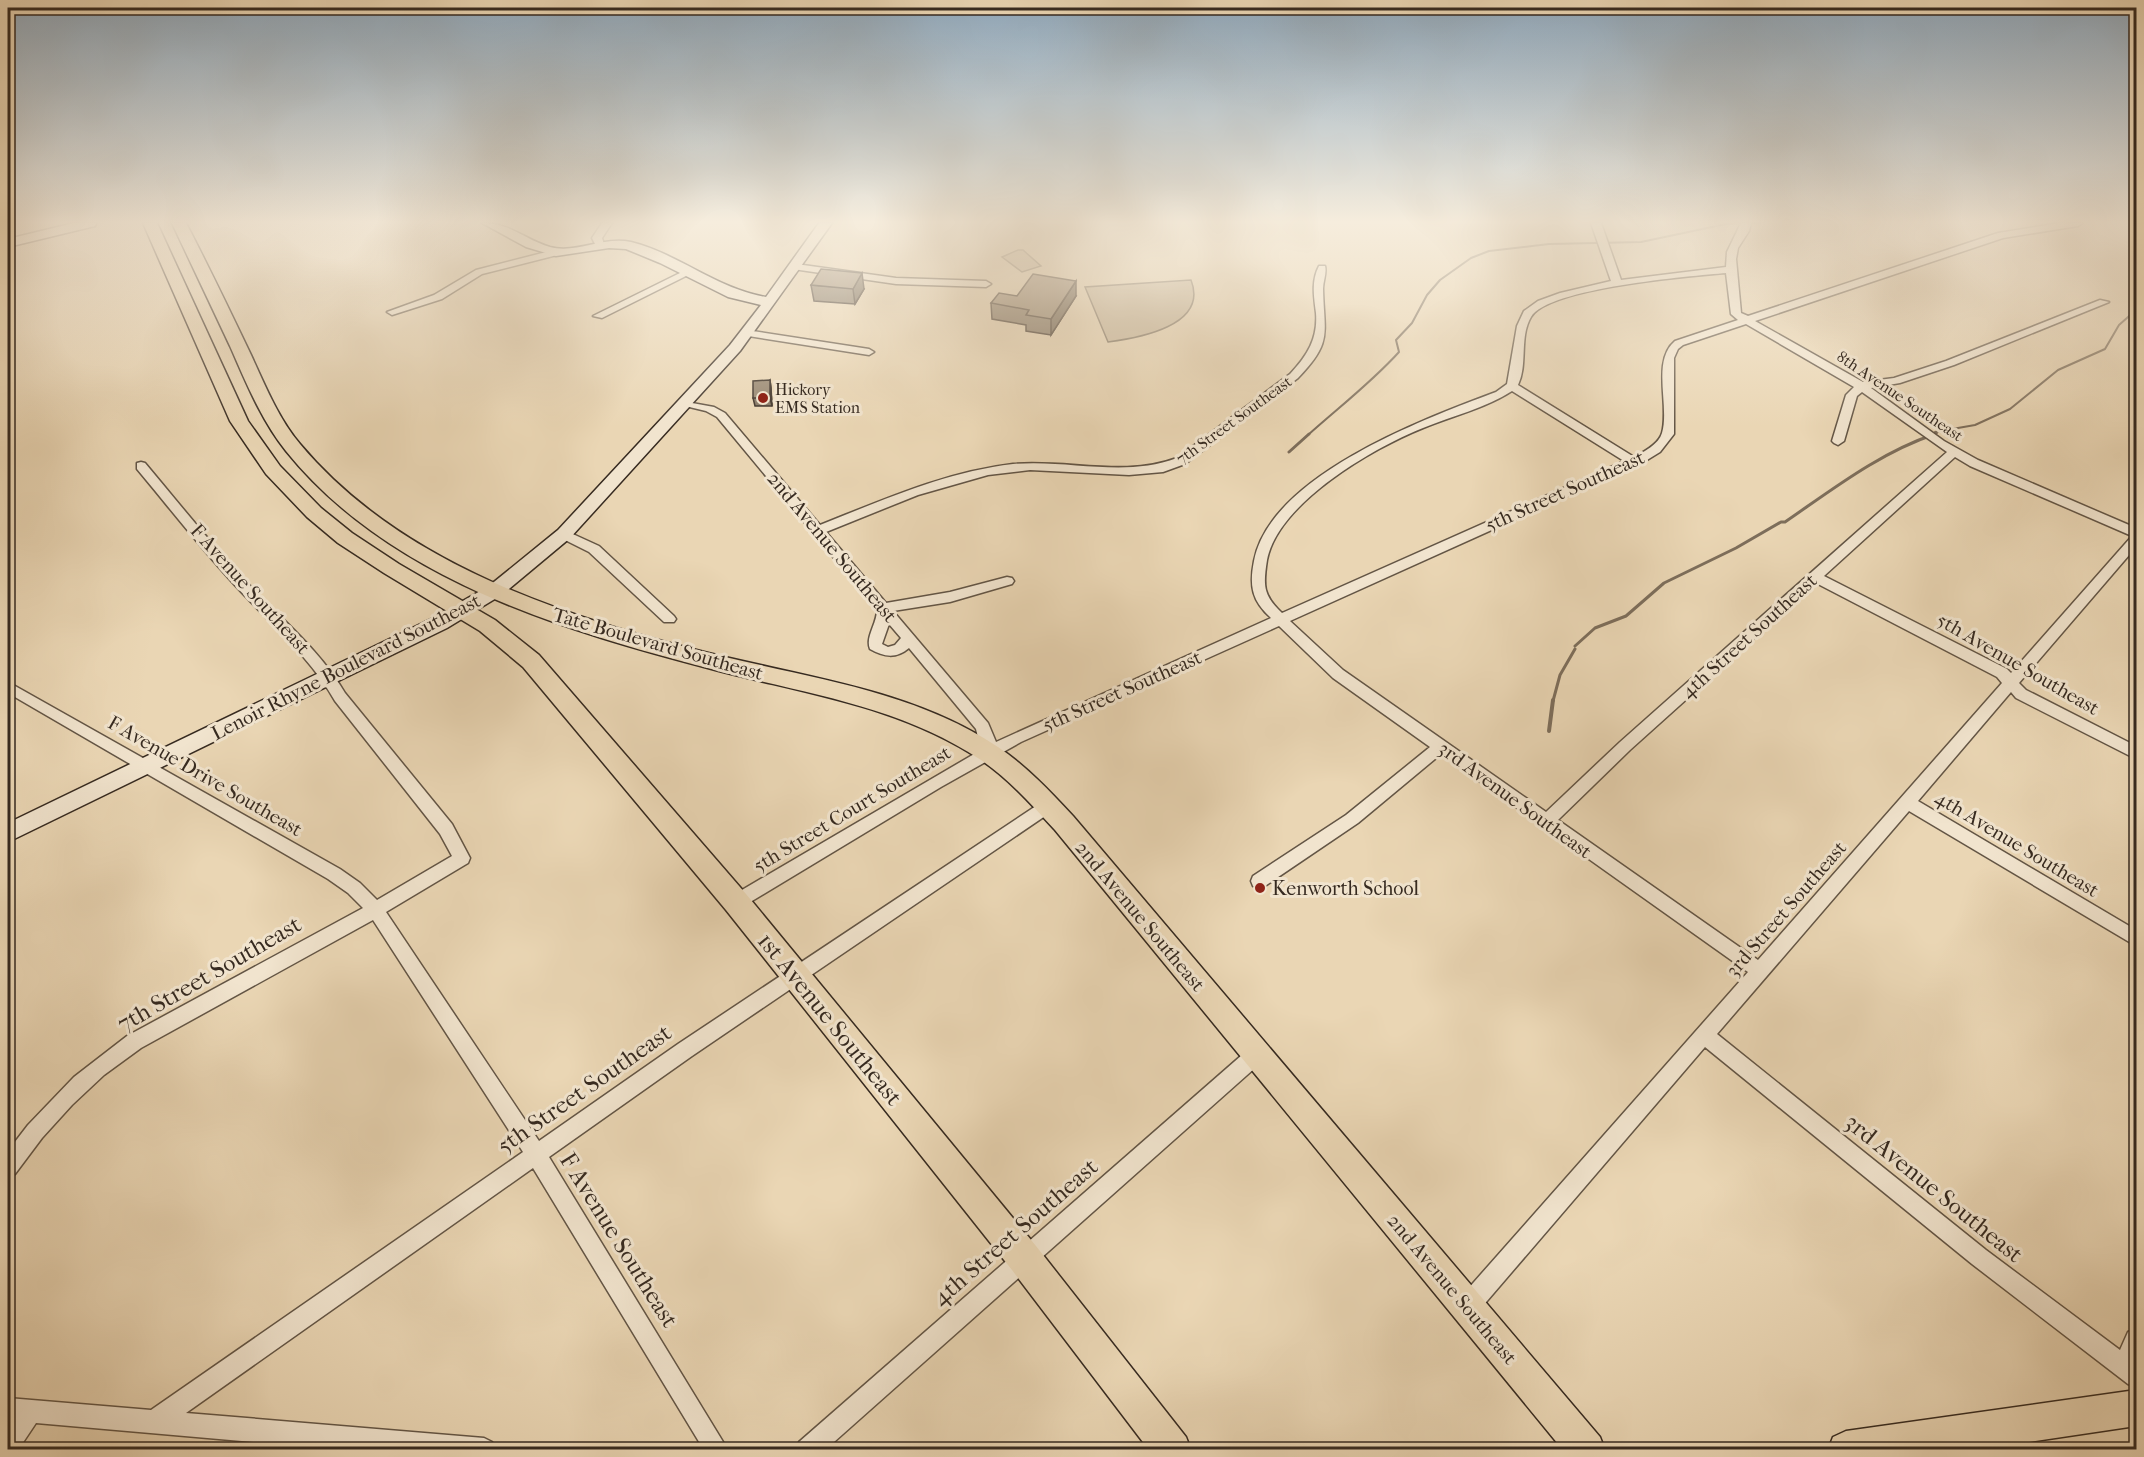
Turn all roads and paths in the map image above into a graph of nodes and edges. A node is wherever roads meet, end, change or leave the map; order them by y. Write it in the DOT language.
graph roads {
  1 [pos="180,291"];
  2 [pos="211,291"];
  3 [pos="448,291"];
  4 [pos="649,291"];
  5 [pos="728,291"];
  6 [pos="778,291"];
  7 [pos="1318,291"];
  8 [pos="1584,291"];
  9 [pos="1734,291"];
  10 [pos="1834,291"];
  11 [pos="770,302"];
  12 [pos="2104,302"];
  13 [pos="392,312"];
  14 [pos="598,316"];
  15 [pos="1748,320"];
  16 [pos="746,333"];
  17 [pos="869,351"];
  18 [pos="1512,386"];
  19 [pos="1861,386"];
  20 [pos="685,403"];
  21 [pos="1838,441"];
  22 [pos="1954,452"];
  23 [pos="1632,461"];
  24 [pos="141,466"];
  25 [pos="818,530"];
  26 [pos="2136,533"];
  27 [pos="564,534"];
  28 [pos="2136,539"];
  29 [pos="1815,577"];
  30 [pos="1007,581"];
  31 [pos="496,590"];
  32 [pos="884,608"];
  33 [pos="465,610"];
  34 [pos="669,618"];
  35 [pos="1279,619"];
  36 [pos="908,638"];
  37 [pos="329,678"];
  38 [pos="2011,683"];
  39 [pos="8,687"];
  40 [pos="1441,746"];
  41 [pos="989,753"];
  42 [pos="2136,753"];
  43 [pos="147,766"];
  44 [pos="1907,802"];
  45 [pos="1048,806"];
  46 [pos="1546,822"];
  47 [pos="8,833"];
  48 [pos="462,858"];
  49 [pos="1259,881"];
  50 [pos="736,902"];
  51 [pos="375,909"];
  52 [pos="2136,939"];
  53 [pos="1760,971"];
  54 [pos="795,975"];
  55 [pos="1704,1035"];
  56 [pos="1257,1054"];
  57 [pos="535,1154"];
  58 [pos="8,1167"];
  59 [pos="1024,1258"];
  60 [pos="1467,1307"];
  61 [pos="2136,1340"];
  62 [pos="2130,1372"];
  63 [pos="2136,1408"];
  64 [pos="19,1410"];
  65 [pos="155,1421"];
  66 [pos="8,1444"];
  67 [pos="484,1449"];
  68 [pos="717,1449"];
  69 [pos="807,1449"];
  70 [pos="1173,1449"];
  71 [pos="1587,1449"];
  72 [pos="1846,1449"];
  1 -- 33 [label="main road"];
  2 -- 31 [label="main road, Tate Boulevard Southeast"];
  3 -- 13 [label="street"];
  4 -- 14 [label="street"];
  5 -- 11 [label="main road"];
  6 -- 11 [label="main road, Lenoir Rhyne Boulevard Southeast"];
  7 -- 25 [label="street, 7th Street Southeast"];
  8 -- 18 [label="street"];
  9 -- 15 [label="street, 8th Avenue Southeast"];
  10 -- 15 [label="street, 5th Street Southeast"];
  11 -- 16 [label="main road, Lenoir Rhyne Boulevard Southeast"];
  12 -- 19 [label="street"];
  15 -- 19 [label="street, 8th Avenue Southeast"];
  15 -- 23 [label="street, 5th Street Southeast"];
  16 -- 17 [label="street"];
  16 -- 20 [label="main road, Lenoir Rhyne Boulevard Southeast"];
  18 -- 23 [label="street"];
  18 -- 35 [label="street, 3rd Avenue Southeast"];
  19 -- 21 [label="street"];
  19 -- 22 [label="street, 8th Avenue Southeast"];
  20 -- 25 [label="street, 2nd Avenue Southeast"];
  20 -- 27 [label="main road, Lenoir Rhyne Boulevard Southeast"];
  22 -- 26 [label="street, 8th Avenue Southeast"];
  22 -- 29 [label="street, 4th Street Southeast"];
  23 -- 35 [label="street, 5th Street Southeast"];
  24 -- 37 [label="street, F Avenue Southeast"];
  25 -- 32 [label="street, 2nd Avenue Southeast"];
  27 -- 31 [label="main road, Lenoir Rhyne Boulevard Southeast"];
  27 -- 34 [label="street"];
  28 -- 38 [label="street, 3rd Street Southeast"];
  29 -- 38 [label="street, 5th Avenue Southeast"];
  29 -- 46 [label="street, 4th Street Southeast"];
  30 -- 32 [label="street"];
  31 -- 33 [label="main road, Lenoir Rhyne Boulevard Southeast"];
  31 -- 41 [label="main road, Tate Boulevard Southeast"];
  32 -- 36 [label="street, 2nd Avenue Southeast"];
  32 -- 36 [label="street"];
  33 -- 37 [label="main road, Lenoir Rhyne Boulevard Southeast"];
  33 -- 50 [label="main road, 1st Avenue Southeast"];
  35 -- 40 [label="street, 3rd Avenue Southeast"];
  35 -- 41 [label="street, 5th Street Southeast"];
  36 -- 41 [label="street, 2nd Avenue Southeast"];
  37 -- 43 [label="main road, Lenoir Rhyne Boulevard Southeast"];
  37 -- 48 [label="street, F Avenue Southeast"];
  38 -- 42 [label="street, 5th Avenue Southeast"];
  38 -- 44 [label="street, 3rd Street Southeast"];
  39 -- 43 [label="street, F Avenue Drive Southeast"];
  40 -- 46 [label="street, 3rd Avenue Southeast"];
  40 -- 49 [label="street"];
  41 -- 45 [label="main road, 2nd Avenue Southeast"];
  41 -- 50 [label="street, 5th Street Court Southeast"];
  43 -- 47 [label="main road, Lenoir Rhyne Boulevard Southeast"];
  43 -- 51 [label="street, F Avenue Drive Southeast"];
  44 -- 52 [label="street, 4th Avenue Southeast"];
  44 -- 53 [label="street, 3rd Street Southeast"];
  45 -- 54 [label="street, 5th Street Southeast"];
  45 -- 56 [label="main road, 2nd Avenue Southeast"];
  46 -- 53 [label="street, 3rd Avenue Southeast"];
  48 -- 51 [label="street, 7th Street Southeast"];
  50 -- 54 [label="main road, 1st Avenue Southeast"];
  51 -- 57 [label="street, F Avenue Southeast"];
  51 -- 58 [label="street, 7th Street Southeast"];
  53 -- 55 [label="street, 3rd Street Southeast"];
  54 -- 57 [label="street, 5th Street Southeast"];
  54 -- 59 [label="main road, 1st Avenue Southeast"];
  55 -- 60 [label="street, 3rd Street Southeast"];
  55 -- 62 [label="street, 3rd Avenue Southeast"];
  56 -- 59 [label="street, 4th Street Southeast"];
  56 -- 60 [label="main road, 2nd Avenue Southeast"];
  57 -- 65 [label="street, 5th Street Southeast"];
  57 -- 68 [label="street, F Avenue Southeast"];
  59 -- 69 [label="street, 4th Street Southeast"];
  59 -- 70 [label="main road, 1st Avenue Southeast"];
  60 -- 71 [label="main road, 2nd Avenue Southeast"];
  61 -- 62 [label="street"];
  63 -- 72 [label="main road"];
  64 -- 65 [label="street"];
  64 -- 66 [label="street"];
  65 -- 67 [label="street"];
}
